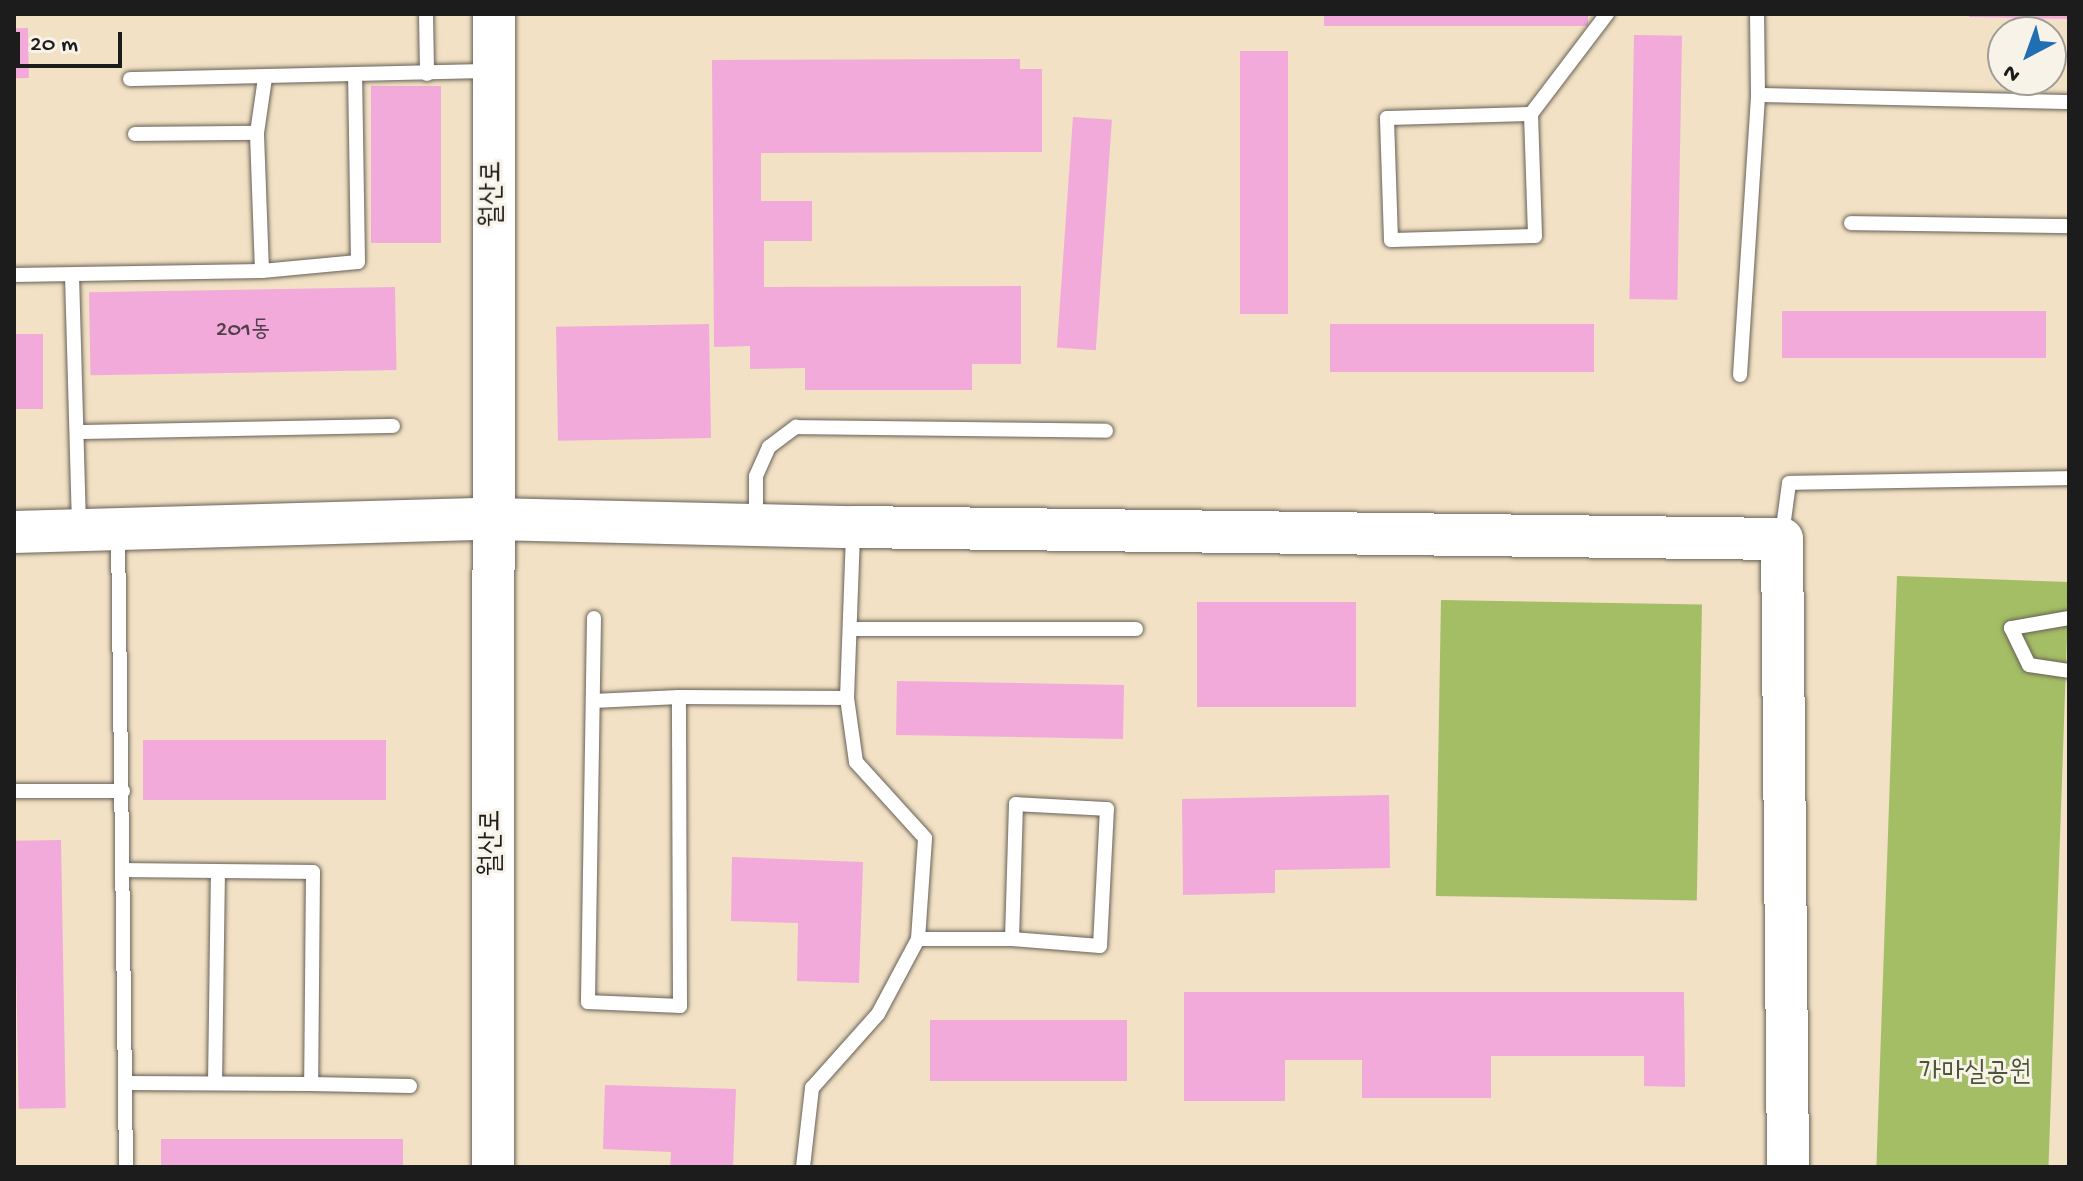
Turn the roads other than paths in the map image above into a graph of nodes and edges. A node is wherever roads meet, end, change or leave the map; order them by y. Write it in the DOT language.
graph roads {
  1 [pos="426,14"];
  2 [pos="494,14"];
  3 [pos="1607,14"];
  4 [pos="1757,14"];
  5 [pos="494,70"];
  6 [pos="427,74"];
  7 [pos="355,76"];
  8 [pos="265,78"];
  9 [pos="130,79"];
  10 [pos="1758,95"];
  11 [pos="2069,102"];
  12 [pos="1531,114"];
  13 [pos="257,133"];
  14 [pos="135,134"];
  15 [pos="1851,223"];
  16 [pos="2069,226"];
  17 [pos="262,271"];
  18 [pos="14,275"];
  19 [pos="72,275"];
  20 [pos="1740,375"];
  21 [pos="393,426"];
  22 [pos="1106,431"];
  23 [pos="77,432"];
  24 [pos="2069,478"];
  25 [pos="494,519"];
  26 [pos="756,526"];
  27 [pos="853,527"];
  28 [pos="14,532"];
  29 [pos="99,532"];
  30 [pos="1782,539"];
  31 [pos="594,618"];
  32 [pos="2069,618"];
  33 [pos="852,629"];
  34 [pos="1136,629"];
  35 [pos="2069,671"];
  36 [pos="679,697"];
  37 [pos="847,698"];
  38 [pos="593,701"];
  39 [pos="14,791"];
  40 [pos="123,791"];
  41 [pos="124,870"];
  42 [pos="218,871"];
  43 [pos="918,939"];
  44 [pos="1012,939"];
  45 [pos="125,1083"];
  46 [pos="215,1083"];
  47 [pos="311,1084"];
  48 [pos="410,1086"];
  49 [pos="126,1167"];
  50 [pos="493,1167"];
  51 [pos="803,1167"];
  52 [pos="1788,1167"];
  1 -- 6 [label="lane"];
  2 -- 5 [label="street, 월산로"];
  3 -- 12 [label="lane"];
  4 -- 10 [label="lane"];
  5 -- 6 [label="lane"];
  5 -- 25 [label="street, 월산로"];
  6 -- 7 [label="lane"];
  7 -- 8 [label="lane"];
  7 -- 17 [label="lane"];
  8 -- 9 [label="lane"];
  8 -- 13 [label="lane"];
  10 -- 11 [label="lane"];
  10 -- 20 [label="lane"];
  12 -- 12 [label="lane"];
  13 -- 14 [label="lane"];
  13 -- 17 [label="lane"];
  15 -- 16 [label="lane"];
  17 -- 19 [label="lane"];
  18 -- 19 [label="lane"];
  19 -- 23 [label="lane"];
  21 -- 23 [label="lane"];
  22 -- 26 [label="lane"];
  23 -- 29 [label="lane"];
  24 -- 30 [label="lane"];
  25 -- 26 [label="street"];
  25 -- 29 [label="street"];
  25 -- 50 [label="street, 월산로"];
  26 -- 27 [label="street"];
  27 -- 30 [label="street"];
  27 -- 33 [label="lane"];
  28 -- 29 [label="street"];
  29 -- 40 [label="lane"];
  30 -- 52 [label="street"];
  31 -- 38 [label="lane"];
  32 -- 35 [label="lane"];
  33 -- 34 [label="lane"];
  33 -- 37 [label="lane"];
  36 -- 37 [label="lane"];
  36 -- 38 [label="lane"];
  36 -- 38 [label="lane"];
  37 -- 43 [label="lane"];
  39 -- 40 [label="lane"];
  40 -- 41 [label="lane"];
  41 -- 42 [label="lane"];
  41 -- 45 [label="lane"];
  42 -- 46 [label="lane"];
  42 -- 47 [label="lane"];
  43 -- 44 [label="lane"];
  43 -- 51 [label="lane"];
  44 -- 44 [label="lane"];
  45 -- 46 [label="lane"];
  45 -- 49 [label="lane"];
  46 -- 47 [label="lane"];
  47 -- 48 [label="lane"];
}
